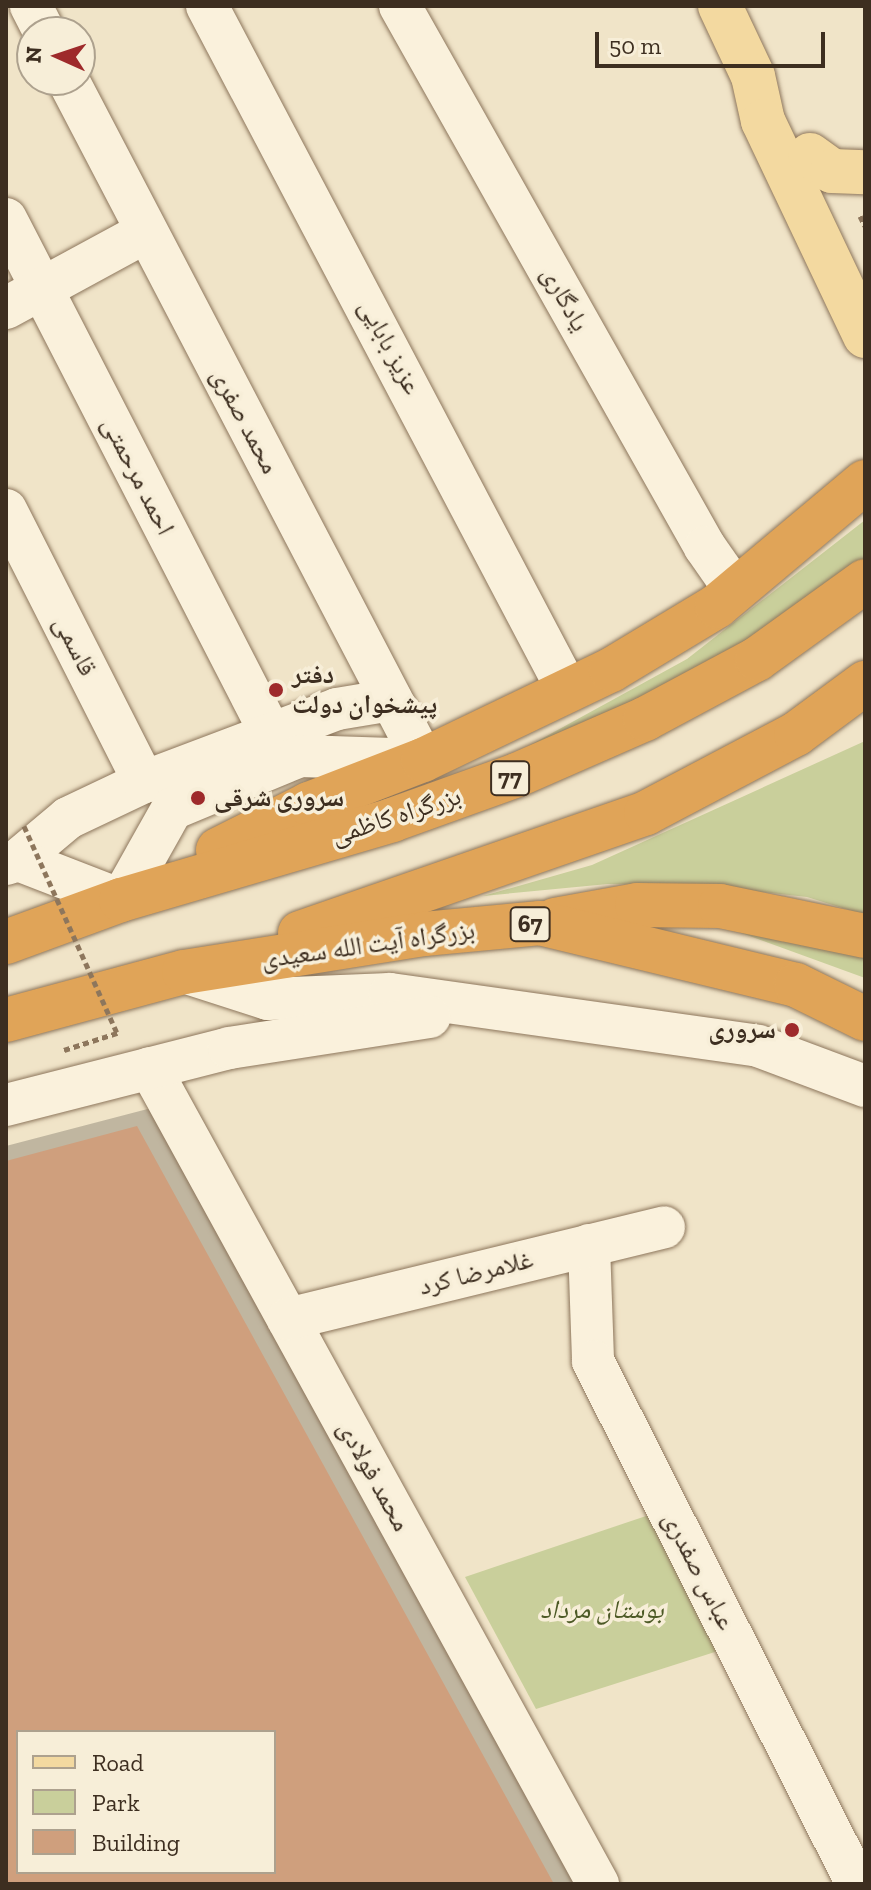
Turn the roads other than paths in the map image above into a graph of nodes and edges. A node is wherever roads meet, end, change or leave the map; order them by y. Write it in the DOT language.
graph roads {
  1 [pos="207,6"];
  2 [pos="400,6"];
  3 [pos="720,6"];
  4 [pos="753,76"];
  5 [pos="76,96"];
  6 [pos="865,172"];
  7 [pos="804,175"];
  8 [pos="6,219"];
  9 [pos="146,232"];
  10 [pos="865,266"];
  11 [pos="24,299"];
  12 [pos="865,336"];
  13 [pos="865,482"];
  14 [pos="6,510"];
  15 [pos="865,581"];
  16 [pos="735,590"];
  17 [pos="865,683"];
  18 [pos="568,691"];
  19 [pos="391,700"];
  20 [pos="865,719"];
  21 [pos="270,732"];
  22 [pos="796,734"];
  23 [pos="423,760"];
  24 [pos="144,782"];
  25 [pos="14,847"];
  26 [pos="121,900"];
  27 [pos="56,923"];
  28 [pos="540,923"];
  29 [pos="865,936"];
  30 [pos="6,942"];
  31 [pos="184,972"];
  32 [pos="515,1009"];
  33 [pos="26,1015"];
  34 [pos="865,1019"];
  35 [pos="150,1068"];
  36 [pos="865,1086"];
  37 [pos="6,1105"];
  38 [pos="664,1227"];
  39 [pos="589,1245"];
  40 [pos="288,1319"];
  41 [pos="598,1884"];
  42 [pos="857,1884"];
  1 -- 18 [label="street, عزیز بابایی"];
  2 -- 16 [label="street, یادگاری"];
  3 -- 4 [label="main road"];
  4 -- 7 [label="main road"];
  4 -- 7 [label="main road"];
  5 -- 9 [label="street, محمد صفری"];
  6 -- 7 [label="main road"];
  7 -- 10 [label="main road"];
  7 -- 12 [label="main road"];
  8 -- 11 [label="street, احمد مرحمتی"];
  9 -- 11 [label="street"];
  9 -- 19 [label="street, محمد صفری"];
  11 -- 21 [label="street, احمد مرحمتی"];
  13 -- 16 [label="highway"];
  14 -- 24 [label="street, قاسمی"];
  15 -- 26 [label="highway, بزرگراه کاظمی / 77"];
  16 -- 18 [label="highway"];
  17 -- 22 [label="highway"];
  18 -- 23 [label="highway"];
  19 -- 21 [label="street"];
  19 -- 23 [label="street, محمد صفری"];
  20 -- 22 [label="highway"];
  21 -- 24 [label="street"];
  22 -- 31 [label="highway"];
  23 -- 26 [label="highway"];
  23 -- 26 [label="street"];
  24 -- 25 [label="street"];
  25 -- 26 [label="street"];
  25 -- 27 [label="street"];
  26 -- 27 [label="highway"];
  27 -- 30 [label="highway"];
  28 -- 29 [label="highway"];
  28 -- 31 [label="highway, بزرگراه آیت الله سعیدی / 67"];
  28 -- 34 [label="highway, بزرگراه آیت الله سعیدی / 67"];
  31 -- 32 [label="street"];
  31 -- 33 [label="highway, بزرگراه آیت الله سعیدی / 67"];
  32 -- 35 [label="street"];
  32 -- 36 [label="street"];
  35 -- 37 [label="street"];
  35 -- 40 [label="street, محمد فولادی"];
  38 -- 39 [label="street, غلامرضا کرد"];
  39 -- 40 [label="street, غلامرضا کرد"];
  39 -- 42 [label="street, عباس صفدری"];
  40 -- 41 [label="street, محمد فولادی"];
}
